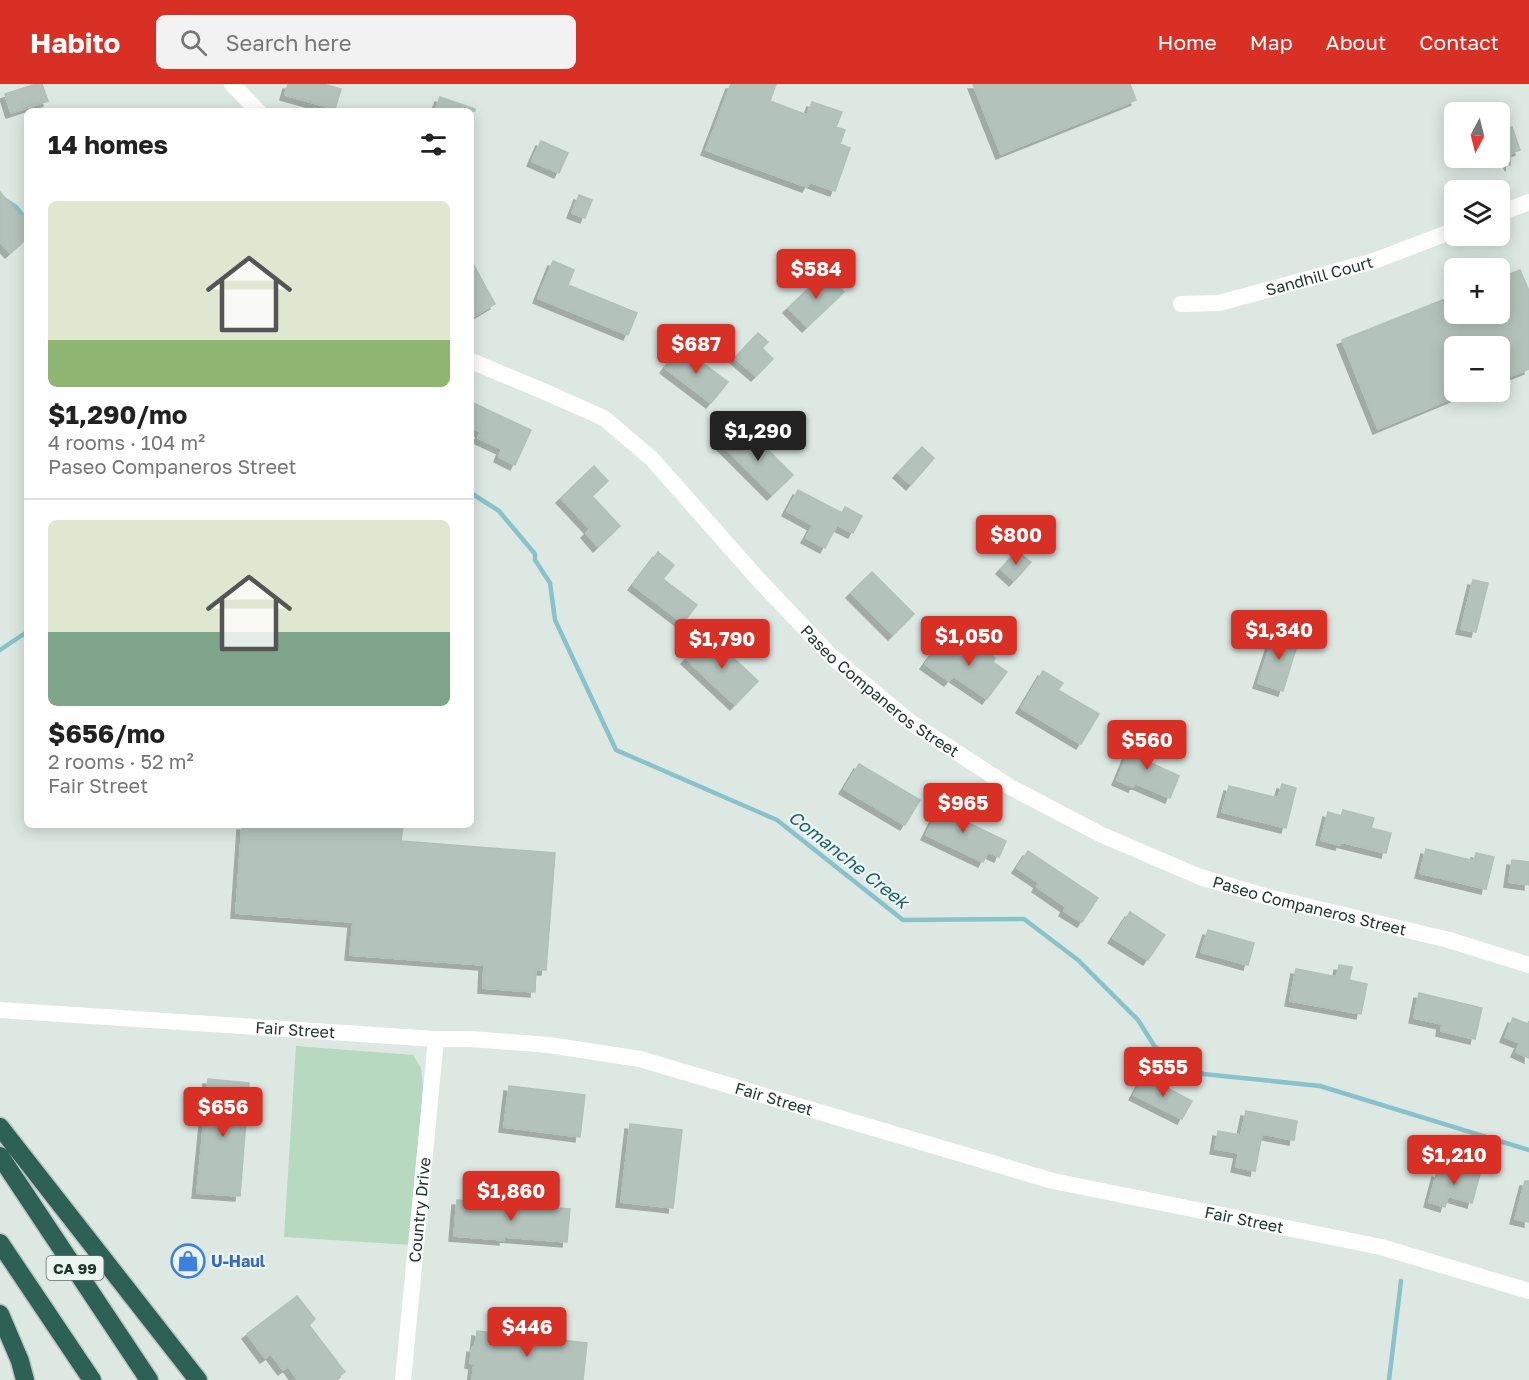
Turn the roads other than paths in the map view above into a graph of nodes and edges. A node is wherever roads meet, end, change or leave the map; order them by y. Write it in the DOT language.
graph roads {
  1 [pos="232,84"];
  2 [pos="255,108"];
  3 [pos="1529,202"];
  4 [pos="1510,209"];
  5 [pos="1444,234"];
  6 [pos="1181,304"];
  7 [pos="474,363"];
  8 [pos="1529,965"];
  9 [pos="0,1010"];
  10 [pos="436,1038"];
  11 [pos="0,1127"];
  12 [pos="0,1156"];
  13 [pos="0,1243"];
  14 [pos="1529,1291"];
  15 [pos="0,1314"];
  16 [pos="25,1380"];
  17 [pos="92,1380"];
  18 [pos="148,1380"];
  19 [pos="198,1380"];
  20 [pos="403,1380"];
  1 -- 2 [label="street"];
  3 -- 4 [label="street"];
  5 -- 6 [label="street, Sandhill Court"];
  7 -- 8 [label="street, Paseo Companeros Street"];
  9 -- 10 [label="street, Fair Street"];
  10 -- 14 [label="street, Fair Street"];
  10 -- 20 [label="street, Country Drive"];
  11 -- 19 [label="highway"];
  12 -- 18 [label="highway, CA 99"];
  13 -- 17 [label="highway, CA 99"];
  15 -- 16 [label="highway"];
}
